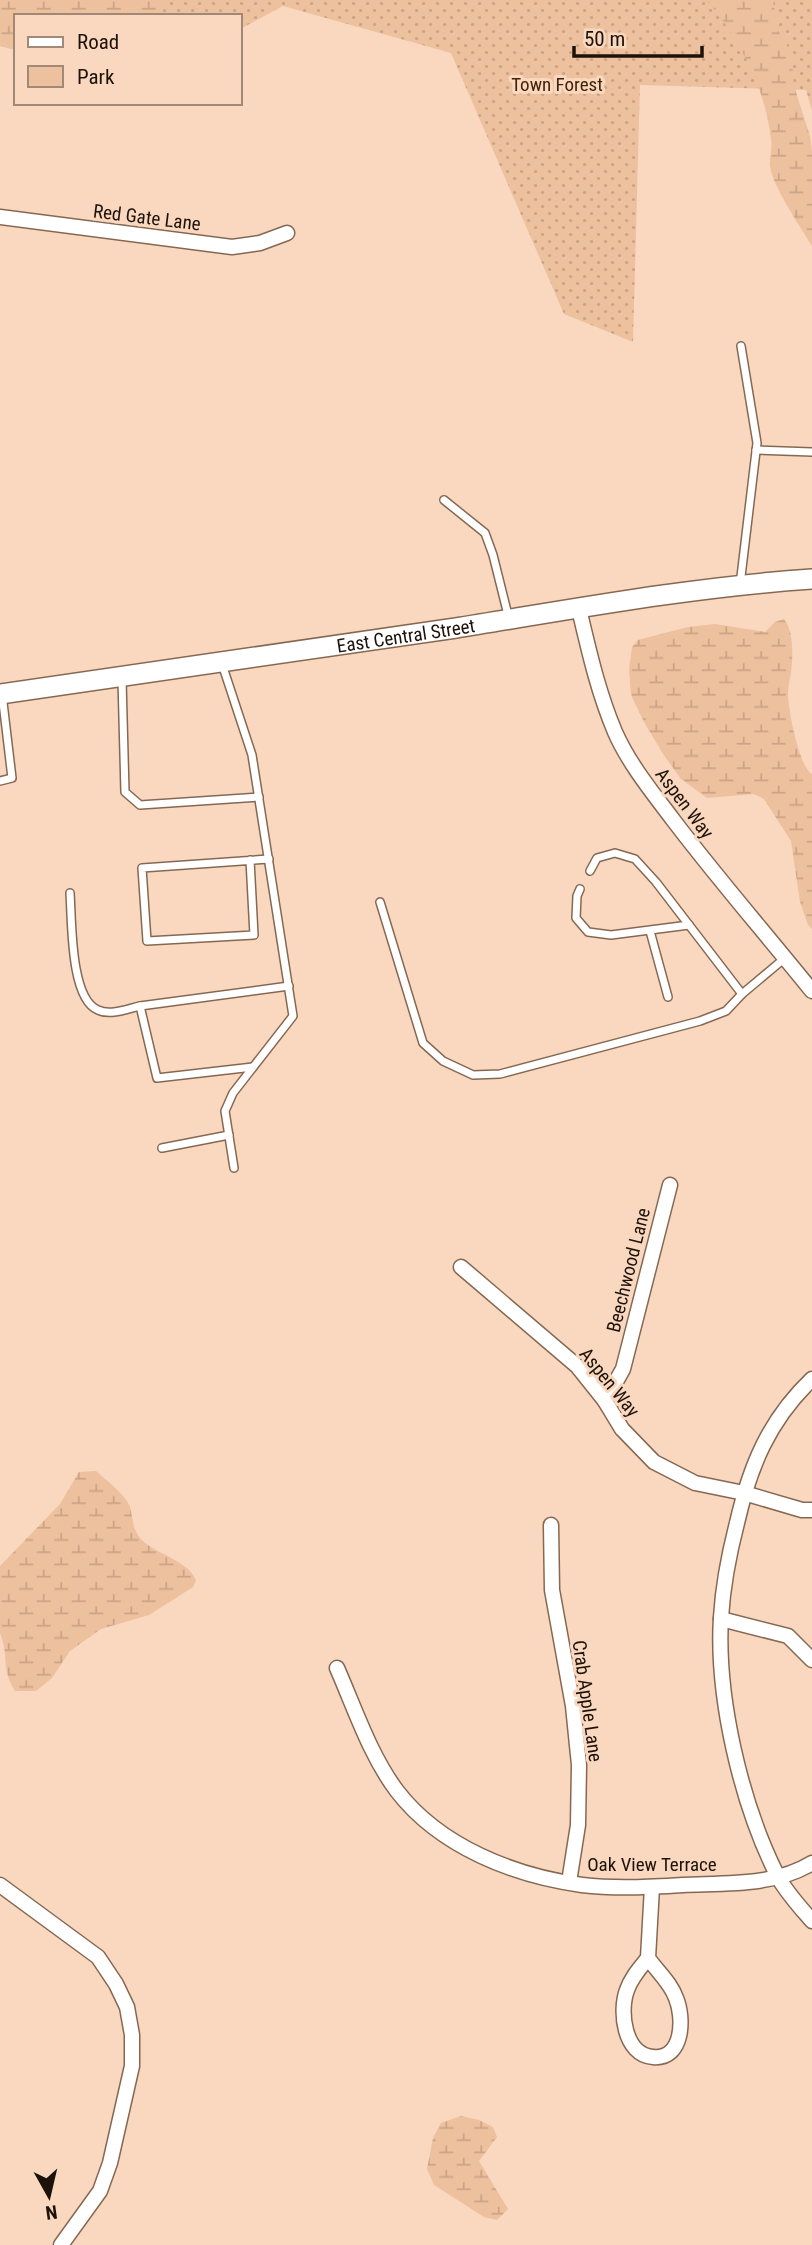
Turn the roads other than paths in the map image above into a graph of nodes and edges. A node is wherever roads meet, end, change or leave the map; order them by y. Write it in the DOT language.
graph roads {
  1 [pos="0,217"];
  2 [pos="287,233"];
  3 [pos="741,346"];
  4 [pos="756,450"];
  5 [pos="812,453"];
  6 [pos="444,500"];
  7 [pos="812,579"];
  8 [pos="740,584"];
  9 [pos="579,609"];
  10 [pos="509,619"];
  11 [pos="222,663"];
  12 [pos="122,677"];
  13 [pos="1,694"];
  14 [pos="0,781"];
  15 [pos="259,797"];
  16 [pos="269,859"];
  17 [pos="250,860"];
  18 [pos="590,871"];
  19 [pos="580,889"];
  20 [pos="70,893"];
  21 [pos="380,902"];
  22 [pos="689,925"];
  23 [pos="650,931"];
  24 [pos="785,958"];
  25 [pos="289,986"];
  26 [pos="812,991"];
  27 [pos="742,994"];
  28 [pos="668,997"];
  29 [pos="140,1006"];
  30 [pos="253,1068"];
  31 [pos="229,1135"];
  32 [pos="162,1148"];
  33 [pos="234,1168"];
  34 [pos="670,1185"];
  35 [pos="461,1267"];
  36 [pos="812,1380"];
  37 [pos="605,1401"];
  38 [pos="744,1493"];
  39 [pos="812,1510"];
  40 [pos="551,1525"];
  41 [pos="721,1619"];
  42 [pos="812,1660"];
  43 [pos="337,1668"];
  44 [pos="812,1863"];
  45 [pos="778,1877"];
  46 [pos="569,1882"];
  47 [pos="0,1885"];
  48 [pos="652,1887"];
  49 [pos="812,1922"];
  50 [pos="648,1958"];
  51 [pos="61,2245"];
  1 -- 2 [label="street, Red Gate Lane"];
  3 -- 4 [label="lane"];
  4 -- 5 [label="lane"];
  4 -- 8 [label="lane"];
  6 -- 10 [label="lane"];
  7 -- 8 [label="main road, East Central Street"];
  8 -- 9 [label="main road, East Central Street"];
  9 -- 10 [label="main road, East Central Street"];
  9 -- 24 [label="street, Aspen Way"];
  10 -- 11 [label="main road, East Central Street"];
  11 -- 12 [label="main road, East Central Street"];
  11 -- 15 [label="lane"];
  12 -- 13 [label="main road, East Central Street"];
  12 -- 15 [label="lane"];
  13 -- 14 [label="lane"];
  15 -- 16 [label="lane"];
  16 -- 17 [label="lane"];
  16 -- 25 [label="lane"];
  17 -- 17 [label="lane"];
  18 -- 22 [label="lane"];
  19 -- 23 [label="lane"];
  20 -- 29 [label="lane"];
  21 -- 27 [label="lane"];
  22 -- 23 [label="lane"];
  22 -- 27 [label="lane"];
  23 -- 28 [label="lane"];
  24 -- 26 [label="street, Aspen Way"];
  24 -- 27 [label="lane"];
  25 -- 29 [label="lane"];
  25 -- 30 [label="lane"];
  29 -- 30 [label="lane"];
  30 -- 31 [label="lane"];
  31 -- 32 [label="lane"];
  31 -- 33 [label="lane"];
  34 -- 37 [label="street, Beechwood Lane"];
  35 -- 37 [label="street, Aspen Way"];
  36 -- 38 [label="street"];
  37 -- 38 [label="street, Aspen Way"];
  38 -- 39 [label="street, Aspen Way"];
  38 -- 41 [label="street"];
  40 -- 46 [label="street, Crab Apple Lane"];
  41 -- 42 [label="street"];
  41 -- 45 [label="street"];
  43 -- 46 [label="street, Oak View Terrace"];
  44 -- 45 [label="street, Oak View Terrace"];
  45 -- 48 [label="street, Oak View Terrace"];
  45 -- 49 [label="street"];
  46 -- 48 [label="street, Oak View Terrace"];
  47 -- 51 [label="street"];
  48 -- 50 [label="street"];
  50 -- 50 [label="street"];
}
